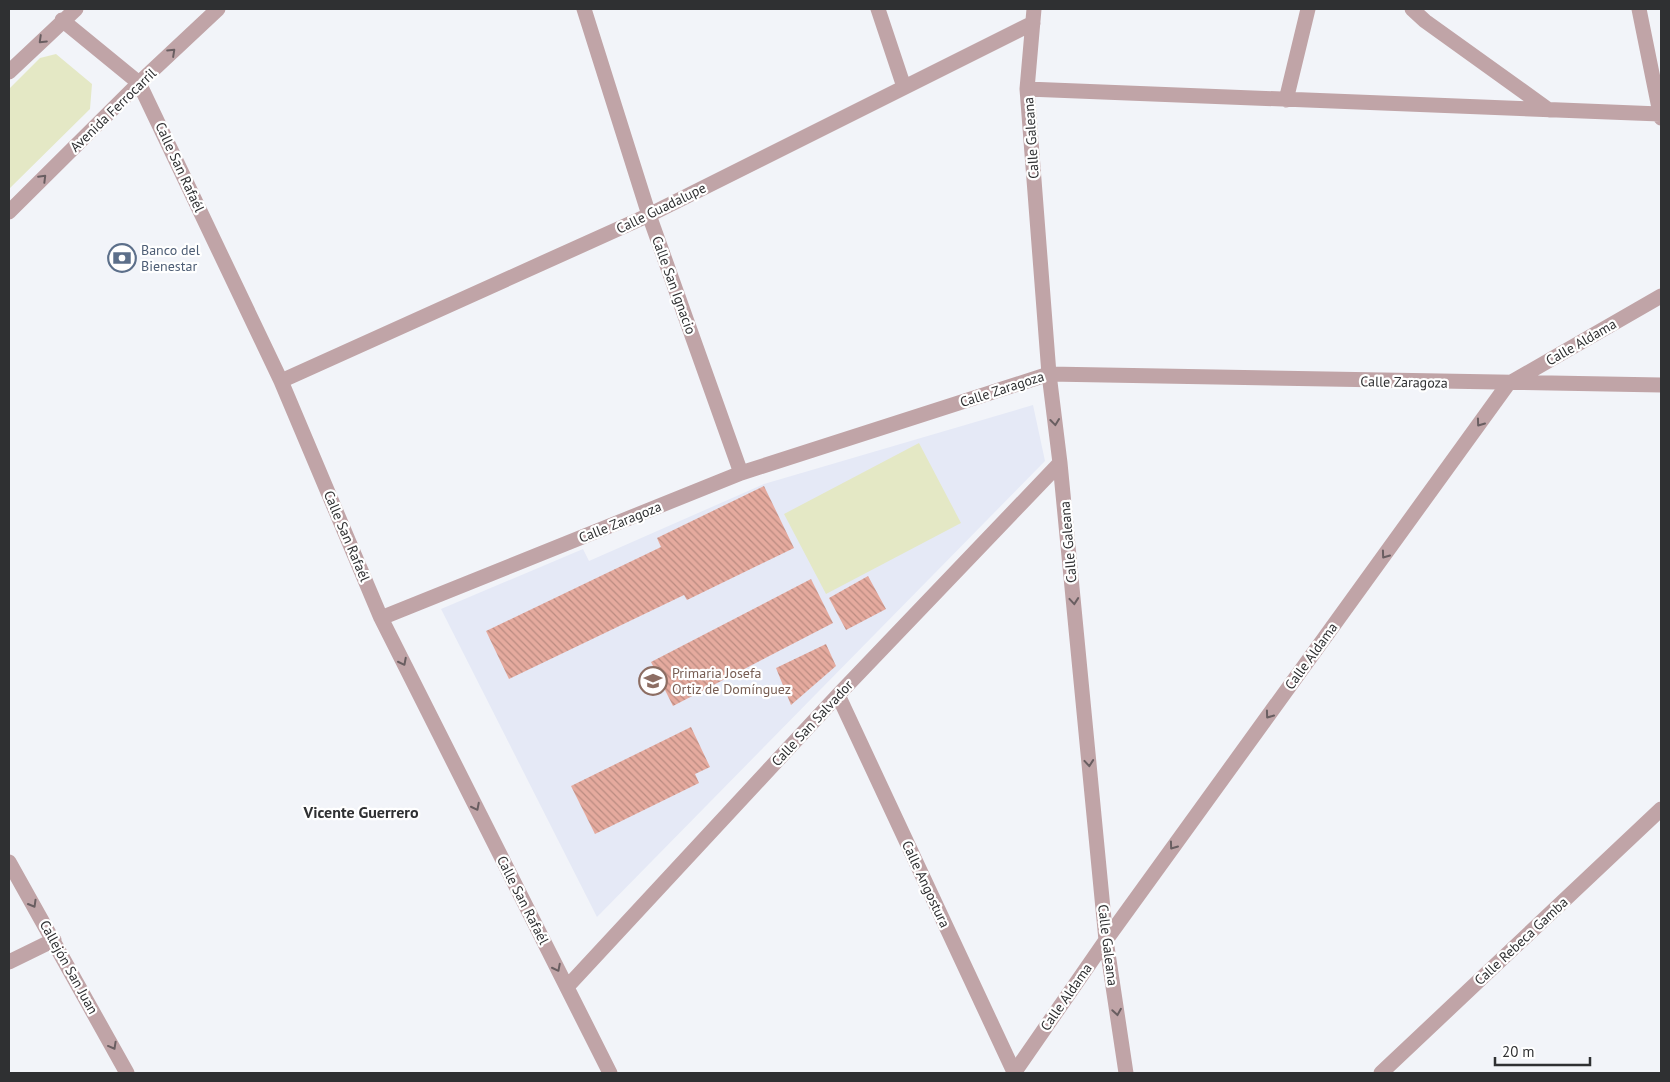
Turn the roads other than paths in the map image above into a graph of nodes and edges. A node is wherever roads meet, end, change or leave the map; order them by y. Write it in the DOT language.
graph roads {
  1 [pos="76,9"];
  2 [pos="218,9"];
  3 [pos="584,9"];
  4 [pos="878,9"];
  5 [pos="1308,9"];
  6 [pos="1412,9"];
  7 [pos="1639,9"];
  8 [pos="1034,16"];
  9 [pos="62,20"];
  10 [pos="9,72"];
  11 [pos="139,83"];
  12 [pos="904,87"];
  13 [pos="1028,89"];
  14 [pos="1286,100"];
  15 [pos="1549,110"];
  16 [pos="1661,116"];
  17 [pos="9,212"];
  18 [pos="649,215"];
  19 [pos="1661,296"];
  20 [pos="1049,374"];
  21 [pos="282,381"];
  22 [pos="1508,384"];
  23 [pos="1661,385"];
  24 [pos="1060,463"];
  25 [pos="741,473"];
  26 [pos="382,618"];
  27 [pos="838,695"];
  28 [pos="1661,809"];
  29 [pos="9,862"];
  30 [pos="54,940"];
  31 [pos="1106,940"];
  32 [pos="9,962"];
  33 [pos="567,987"];
  34 [pos="128,1073"];
  35 [pos="610,1073"];
  36 [pos="1014,1073"];
  37 [pos="1126,1073"];
  38 [pos="1381,1073"];
  1 -- 9 [label="street"];
  11 -- 2 [label="street, Avenida Ferrocarril, one-way"];
  3 -- 18 [label="street, Calle San Ignacio"];
  4 -- 12 [label="street"];
  5 -- 14 [label="street"];
  6 -- 15 [label="street"];
  7 -- 16 [label="street"];
  8 -- 12 [label="street, Calle Guadalupe"];
  8 -- 13 [label="street, Calle Galeana"];
  9 -- 10 [label="street, one-way"];
  9 -- 11 [label="street, Calle San Rafaél"];
  17 -- 11 [label="street, Avenida Ferrocarril, one-way"];
  11 -- 21 [label="street, Calle San Rafaél"];
  12 -- 18 [label="street, Calle Guadalupe"];
  13 -- 14 [label="street"];
  13 -- 20 [label="street, Calle Galeana"];
  14 -- 15 [label="street"];
  15 -- 16 [label="street"];
  18 -- 21 [label="street, Calle Guadalupe"];
  18 -- 25 [label="street, Calle San Ignacio"];
  19 -- 22 [label="street, Calle Aldama"];
  20 -- 22 [label="street, Calle Zaragoza"];
  20 -- 24 [label="street, Calle Galeana, one-way"];
  20 -- 25 [label="street, Calle Zaragoza"];
  21 -- 26 [label="street, Calle San Rafaél"];
  22 -- 23 [label="street, Calle Zaragoza"];
  22 -- 31 [label="street, Calle Aldama, one-way"];
  24 -- 27 [label="street, Calle San Salvador"];
  24 -- 31 [label="street, Calle Galeana, one-way"];
  25 -- 26 [label="street, Calle Zaragoza"];
  26 -- 33 [label="street, Calle San Rafaél, one-way"];
  27 -- 33 [label="street, Calle San Salvador"];
  27 -- 36 [label="street, Calle Angostura"];
  28 -- 38 [label="street, Calle Rebeca Gamba"];
  29 -- 30 [label="street, Callejón San Juan, one-way"];
  30 -- 32 [label="street"];
  30 -- 34 [label="street, Callejón San Juan, one-way"];
  31 -- 36 [label="street, Calle Aldama"];
  31 -- 37 [label="street, Calle Galeana, one-way"];
  33 -- 35 [label="street, Calle San Rafaél"];
}
